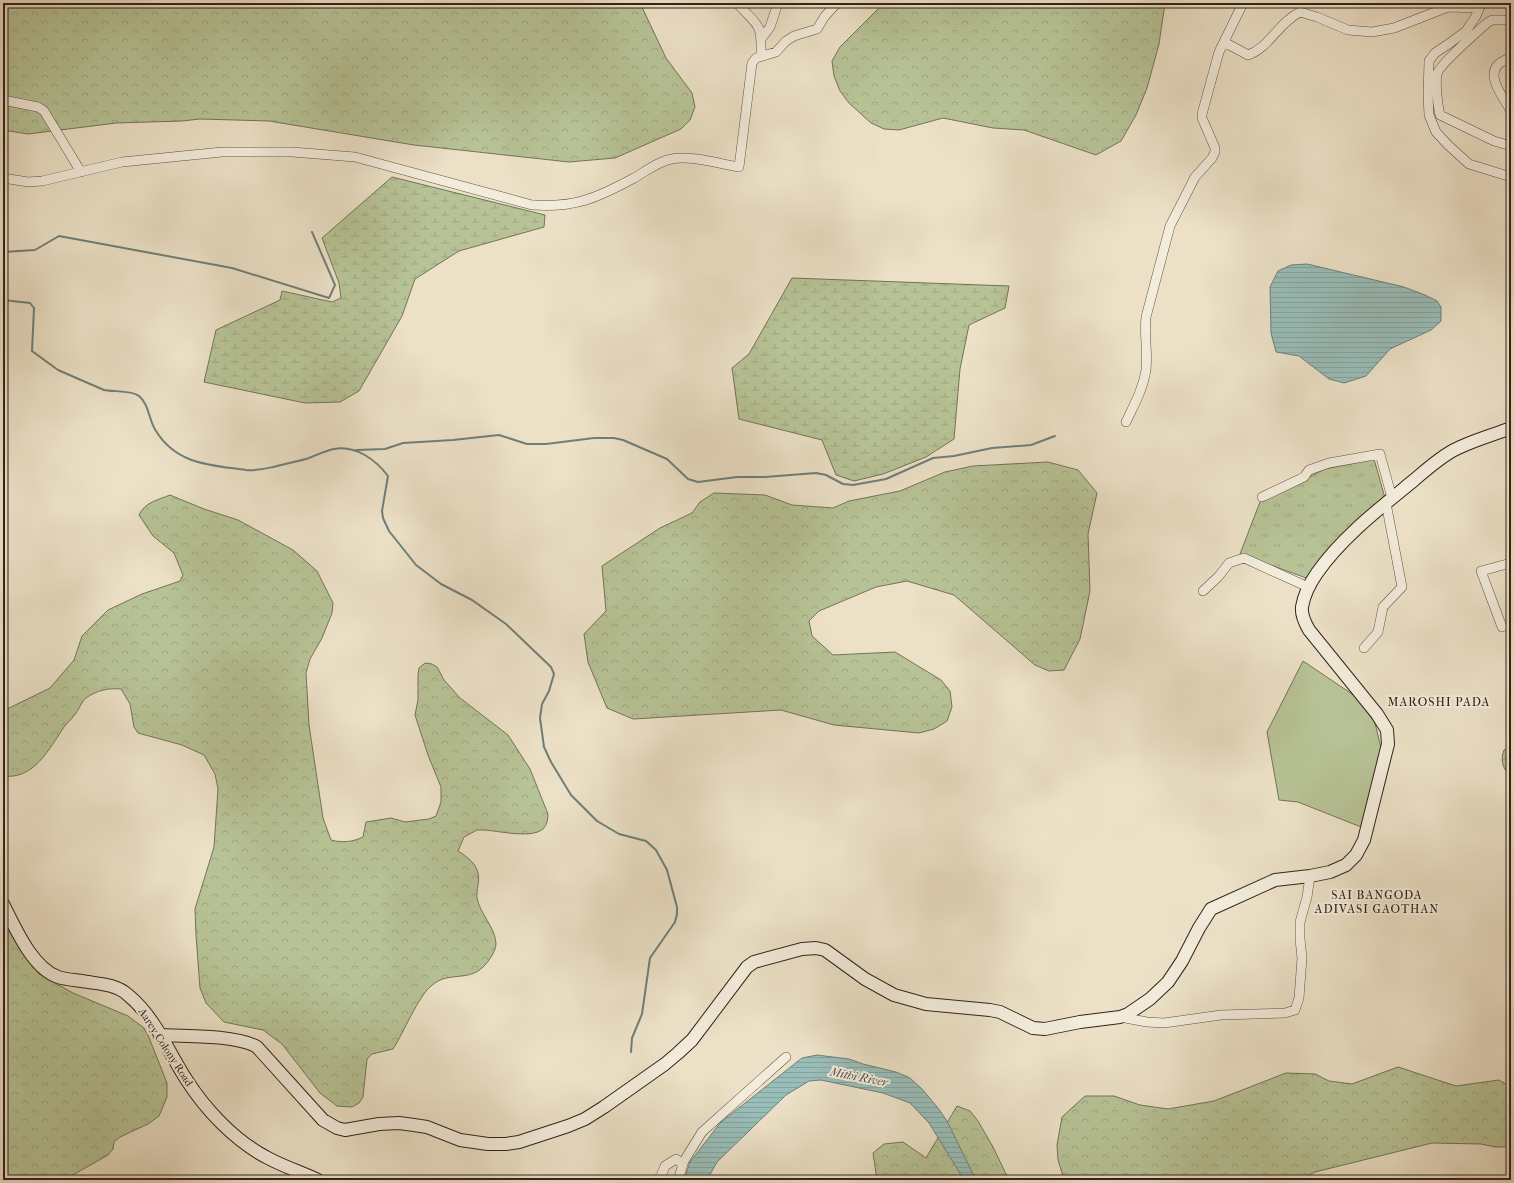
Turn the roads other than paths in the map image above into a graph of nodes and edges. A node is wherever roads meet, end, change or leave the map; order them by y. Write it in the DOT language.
graph roads {
  1 [pos="737,3"];
  2 [pos="778,3"];
  3 [pos="837,3"];
  4 [pos="1243,3"];
  5 [pos="1481,5"];
  6 [pos="1511,20"];
  7 [pos="762,39"];
  8 [pos="1224,42"];
  9 [pos="761,56"];
  10 [pos="1511,57"];
  11 [pos="3,100"];
  12 [pos="1511,110"];
  13 [pos="1511,146"];
  14 [pos="81,172"];
  15 [pos="1511,177"];
  16 [pos="3,178"];
  17 [pos="1126,422"];
  18 [pos="1511,428"];
  19 [pos="1262,497"];
  20 [pos="1389,500"];
  21 [pos="1511,563"];
  22 [pos="1308,587"];
  23 [pos="1203,591"];
  24 [pos="1502,627"];
  25 [pos="1364,648"];
  26 [pos="1310,876"];
  27 [pos="3,904"];
  28 [pos="1120,1017"];
  29 [pos="160,1035"];
  30 [pos="786,1057"];
  31 [pos="683,1164"];
  32 [pos="318,1180"];
  33 [pos="657,1180"];
  34 [pos="678,1180"];
  1 -- 7 [label="street"];
  2 -- 7 [label="street"];
  3 -- 9 [label="street"];
  4 -- 8 [label="street"];
  5 -- 8 [label="street"];
  5 -- 15 [label="street"];
  6 -- 13 [label="street"];
  7 -- 9 [label="street"];
  8 -- 17 [label="street"];
  9 -- 14 [label="street"];
  10 -- 12 [label="street"];
  11 -- 14 [label="street"];
  14 -- 16 [label="street"];
  18 -- 20 [label="street"];
  19 -- 20 [label="street"];
  20 -- 22 [label="street"];
  20 -- 25 [label="street"];
  21 -- 24 [label="street"];
  22 -- 23 [label="street"];
  22 -- 26 [label="street"];
  26 -- 28 [label="street"];
  26 -- 28 [label="street"];
  27 -- 29 [label="street, Aarey Colony Road"];
  28 -- 29 [label="street"];
  29 -- 32 [label="street, Aarey Colony Road"];
  30 -- 31 [label="street"];
  31 -- 33 [label="street"];
  31 -- 34 [label="street"];
}
